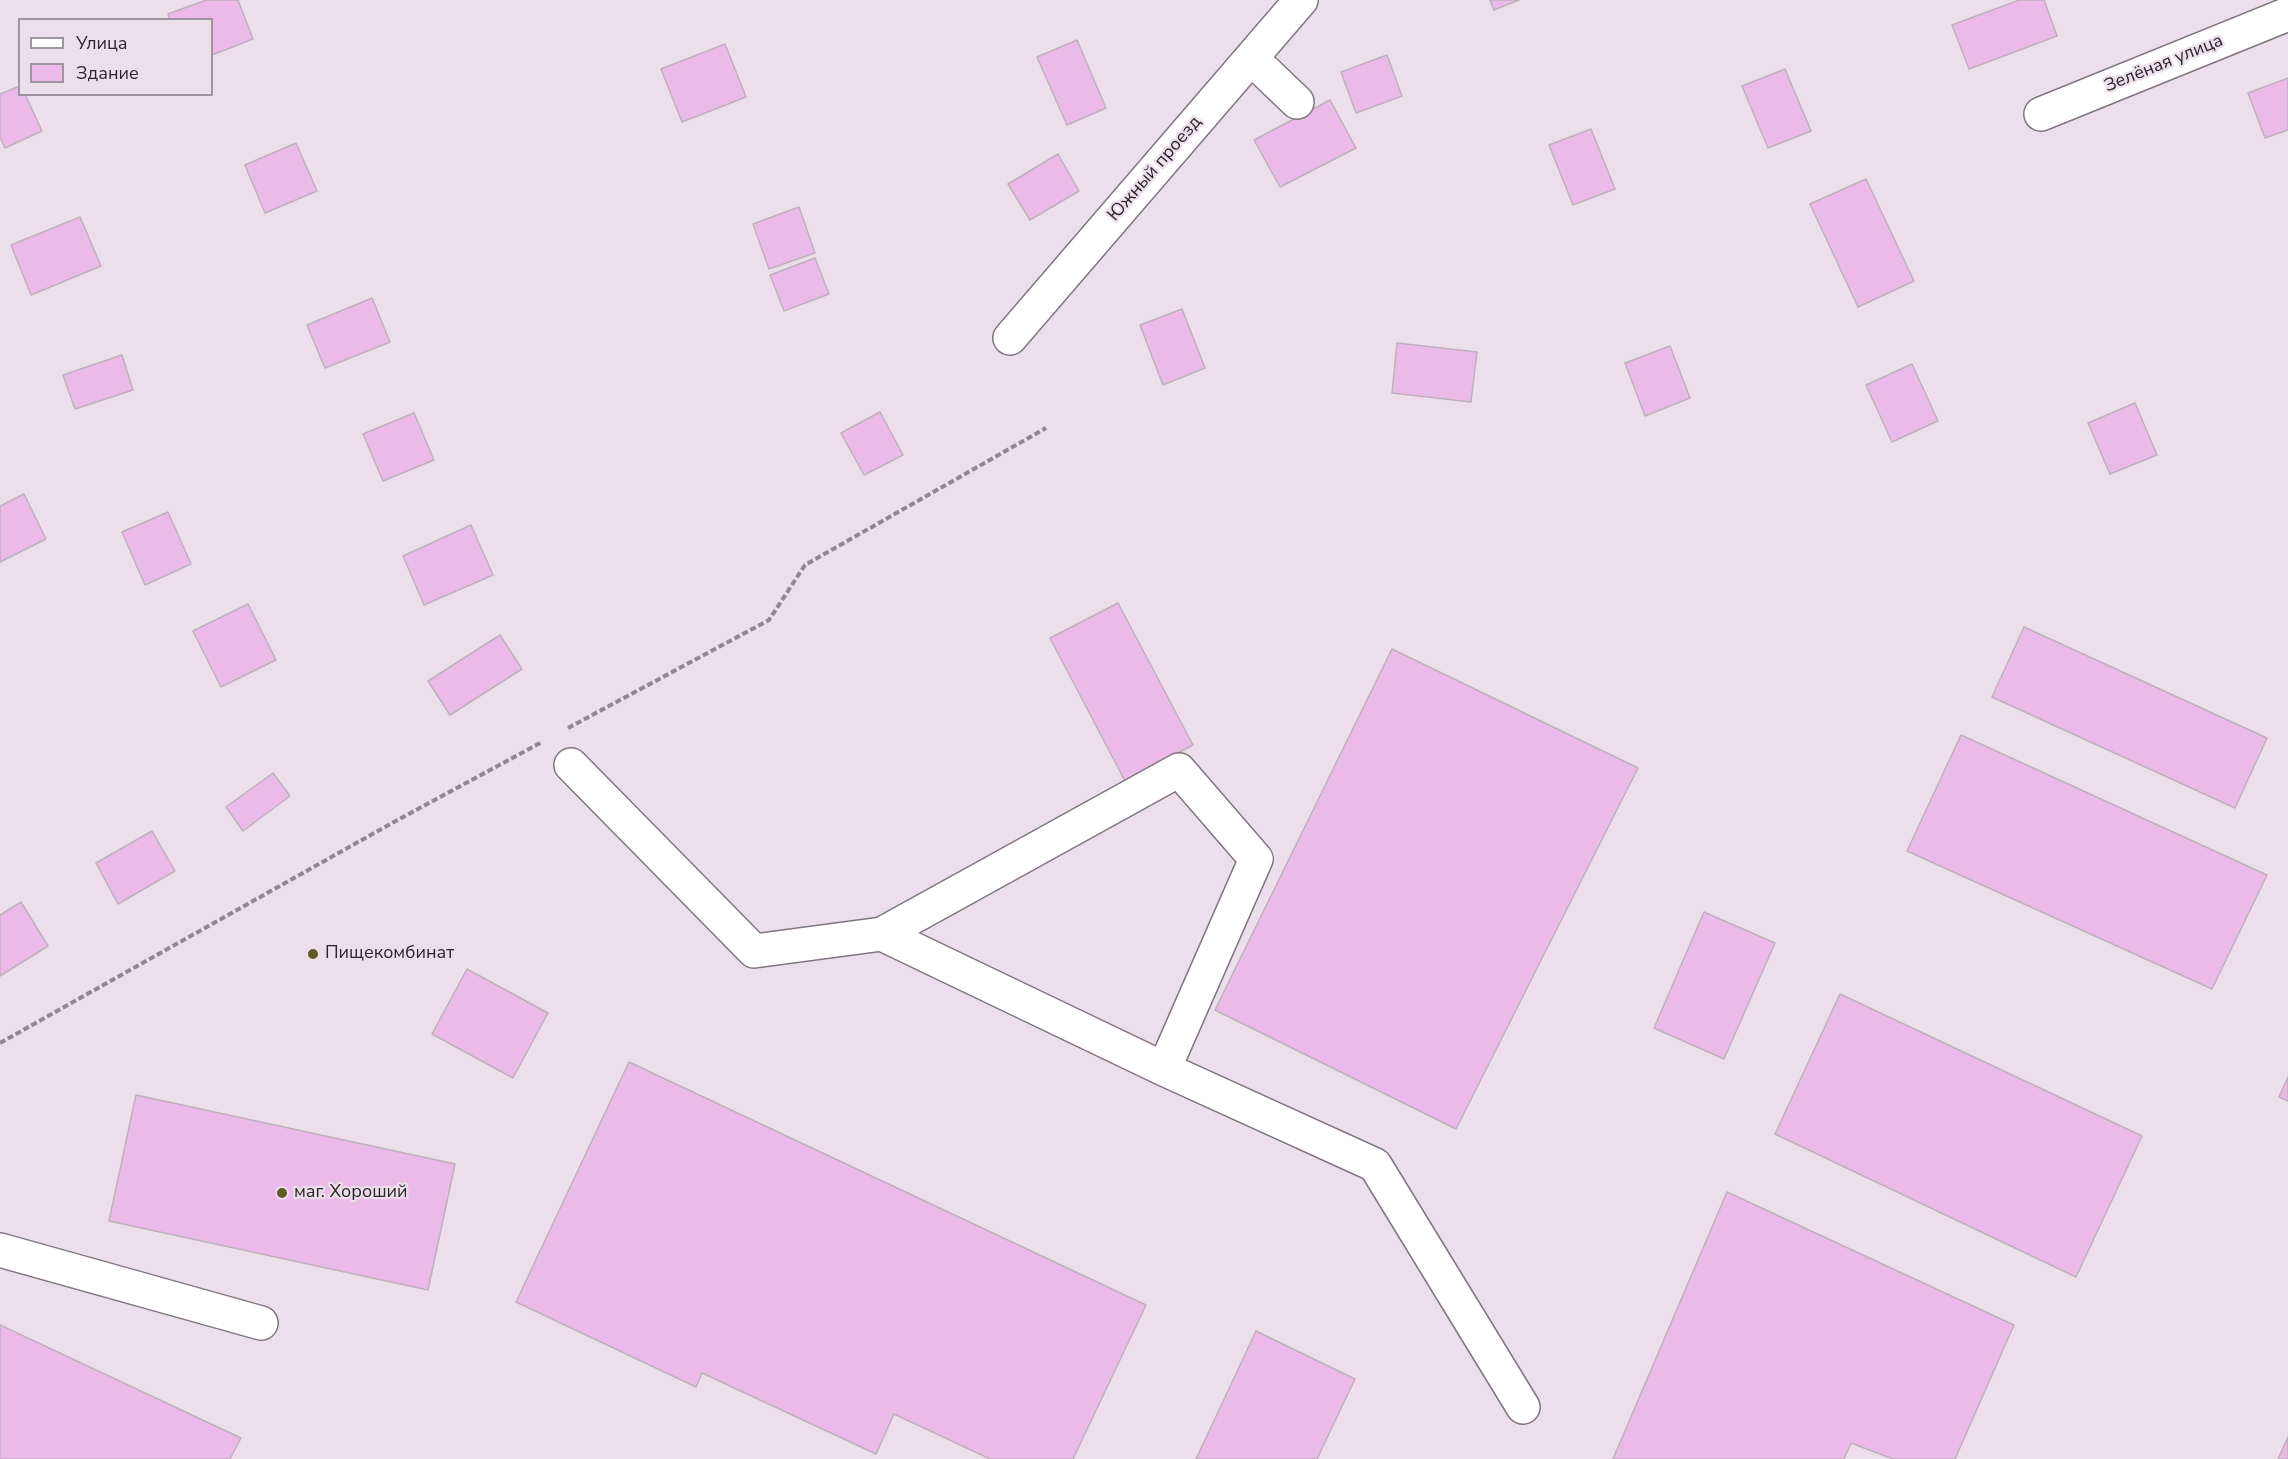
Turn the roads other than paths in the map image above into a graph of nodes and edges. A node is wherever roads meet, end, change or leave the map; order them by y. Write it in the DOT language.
graph roads {
  1 [pos="1300,0"];
  2 [pos="2288,14"];
  3 [pos="1251,58"];
  4 [pos="1297,102"];
  5 [pos="2041,114"];
  6 [pos="1010,338"];
  7 [pos="571,765"];
  8 [pos="882,934"];
  9 [pos="1164,1069"];
  10 [pos="0,1250"];
  11 [pos="261,1323"];
  12 [pos="1523,1407"];
  1 -- 3 [label="street, Южный проезд"];
  2 -- 5 [label="street, Зелёная улица"];
  3 -- 4 [label="street"];
  3 -- 6 [label="street, Южный проезд"];
  7 -- 8 [label="street"];
  8 -- 9 [label="street"];
  8 -- 9 [label="street"];
  9 -- 12 [label="street"];
  10 -- 11 [label="street"];
}
